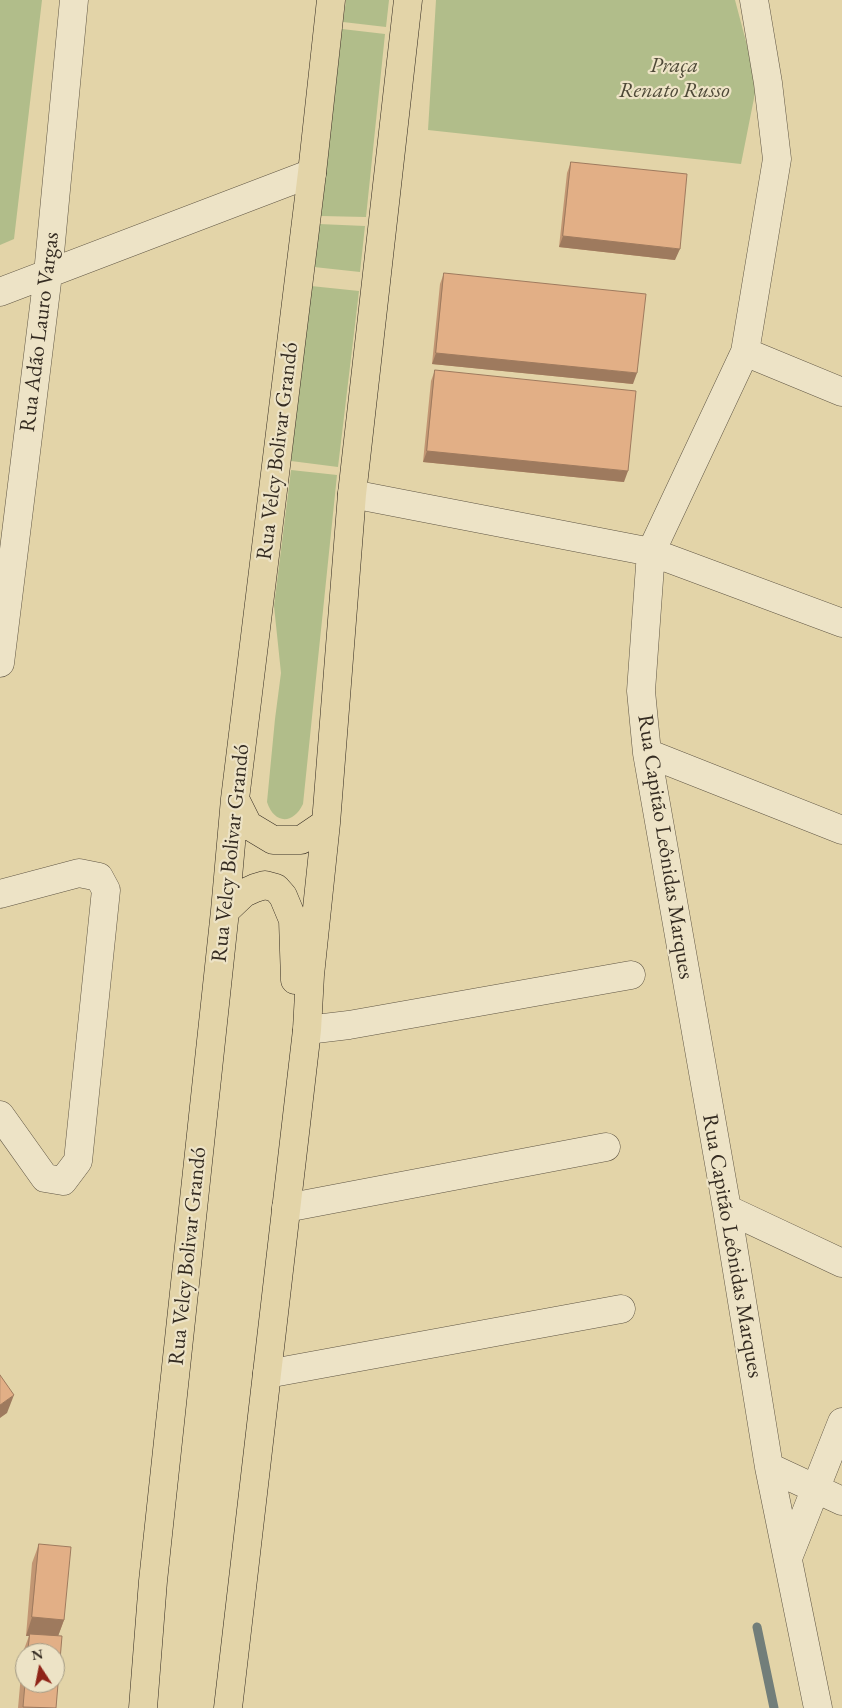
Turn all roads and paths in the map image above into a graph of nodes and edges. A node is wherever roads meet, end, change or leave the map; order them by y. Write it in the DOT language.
graph roads {
  1 [pos="74,0"];
  2 [pos="331,0"];
  3 [pos="408,0"];
  4 [pos="754,0"];
  5 [pos="312,173"];
  6 [pos="48,274"];
  7 [pos="0,292"];
  8 [pos="744,352"];
  9 [pos="842,392"];
  10 [pos="352,494"];
  11 [pos="651,552"];
  12 [pos="842,623"];
  13 [pos="0,663"];
  14 [pos="647,753"];
  15 [pos="235,799"];
  16 [pos="326,823"];
  17 [pos="842,830"];
  18 [pos="0,894"];
  19 [pos="226,911"];
  20 [pos="631,974"];
  21 [pos="307,1030"];
  22 [pos="0,1115"];
  23 [pos="606,1147"];
  24 [pos="286,1208"];
  25 [pos="727,1209"];
  26 [pos="842,1263"];
  27 [pos="621,1309"];
  28 [pos="267,1374"];
  29 [pos="842,1422"];
  30 [pos="769,1467"];
  31 [pos="814,1489"];
  32 [pos="842,1501"];
  33 [pos="788,1558"];
  34 [pos="144,1704"];
  35 [pos="228,1708"];
  36 [pos="818,1708"];
  1 -- 6 [label="street, Rua Adão Lauro Vargas"];
  2 -- 5 [label="main road, Rua Velcy Bolivar Grandó"];
  3 -- 10 [label="main road"];
  4 -- 8 [label="street, Rua Capitão Leônidas Marques"];
  5 -- 6 [label="street"];
  5 -- 15 [label="main road, Rua Velcy Bolivar Grandó"];
  6 -- 7 [label="street"];
  6 -- 13 [label="street, Rua Adão Lauro Vargas"];
  8 -- 9 [label="street"];
  8 -- 11 [label="street, Rua Capitão Leônidas Marques"];
  10 -- 11 [label="street"];
  10 -- 16 [label="main road"];
  11 -- 12 [label="street"];
  11 -- 14 [label="street, Rua Capitão Leônidas Marques"];
  14 -- 17 [label="street"];
  14 -- 25 [label="street, Rua Capitão Leônidas Marques"];
  15 -- 16 [label="main road"];
  15 -- 19 [label="main road, Rua Velcy Bolivar Grandó"];
  16 -- 21 [label="main road"];
  18 -- 22 [label="street"];
  19 -- 21 [label="main road"];
  19 -- 34 [label="main road, Rua Velcy Bolivar Grandó"];
  20 -- 21 [label="street"];
  21 -- 24 [label="main road"];
  23 -- 24 [label="street"];
  24 -- 28 [label="main road"];
  25 -- 26 [label="street"];
  25 -- 30 [label="street, Rua Capitão Leônidas Marques"];
  27 -- 28 [label="street"];
  28 -- 35 [label="main road"];
  29 -- 31 [label="street"];
  30 -- 31 [label="street"];
  30 -- 33 [label="street, Rua Capitão Leônidas Marques"];
  31 -- 32 [label="street"];
  31 -- 33 [label="street"];
  33 -- 36 [label="street, Rua Capitão Leônidas Marques"];
}
